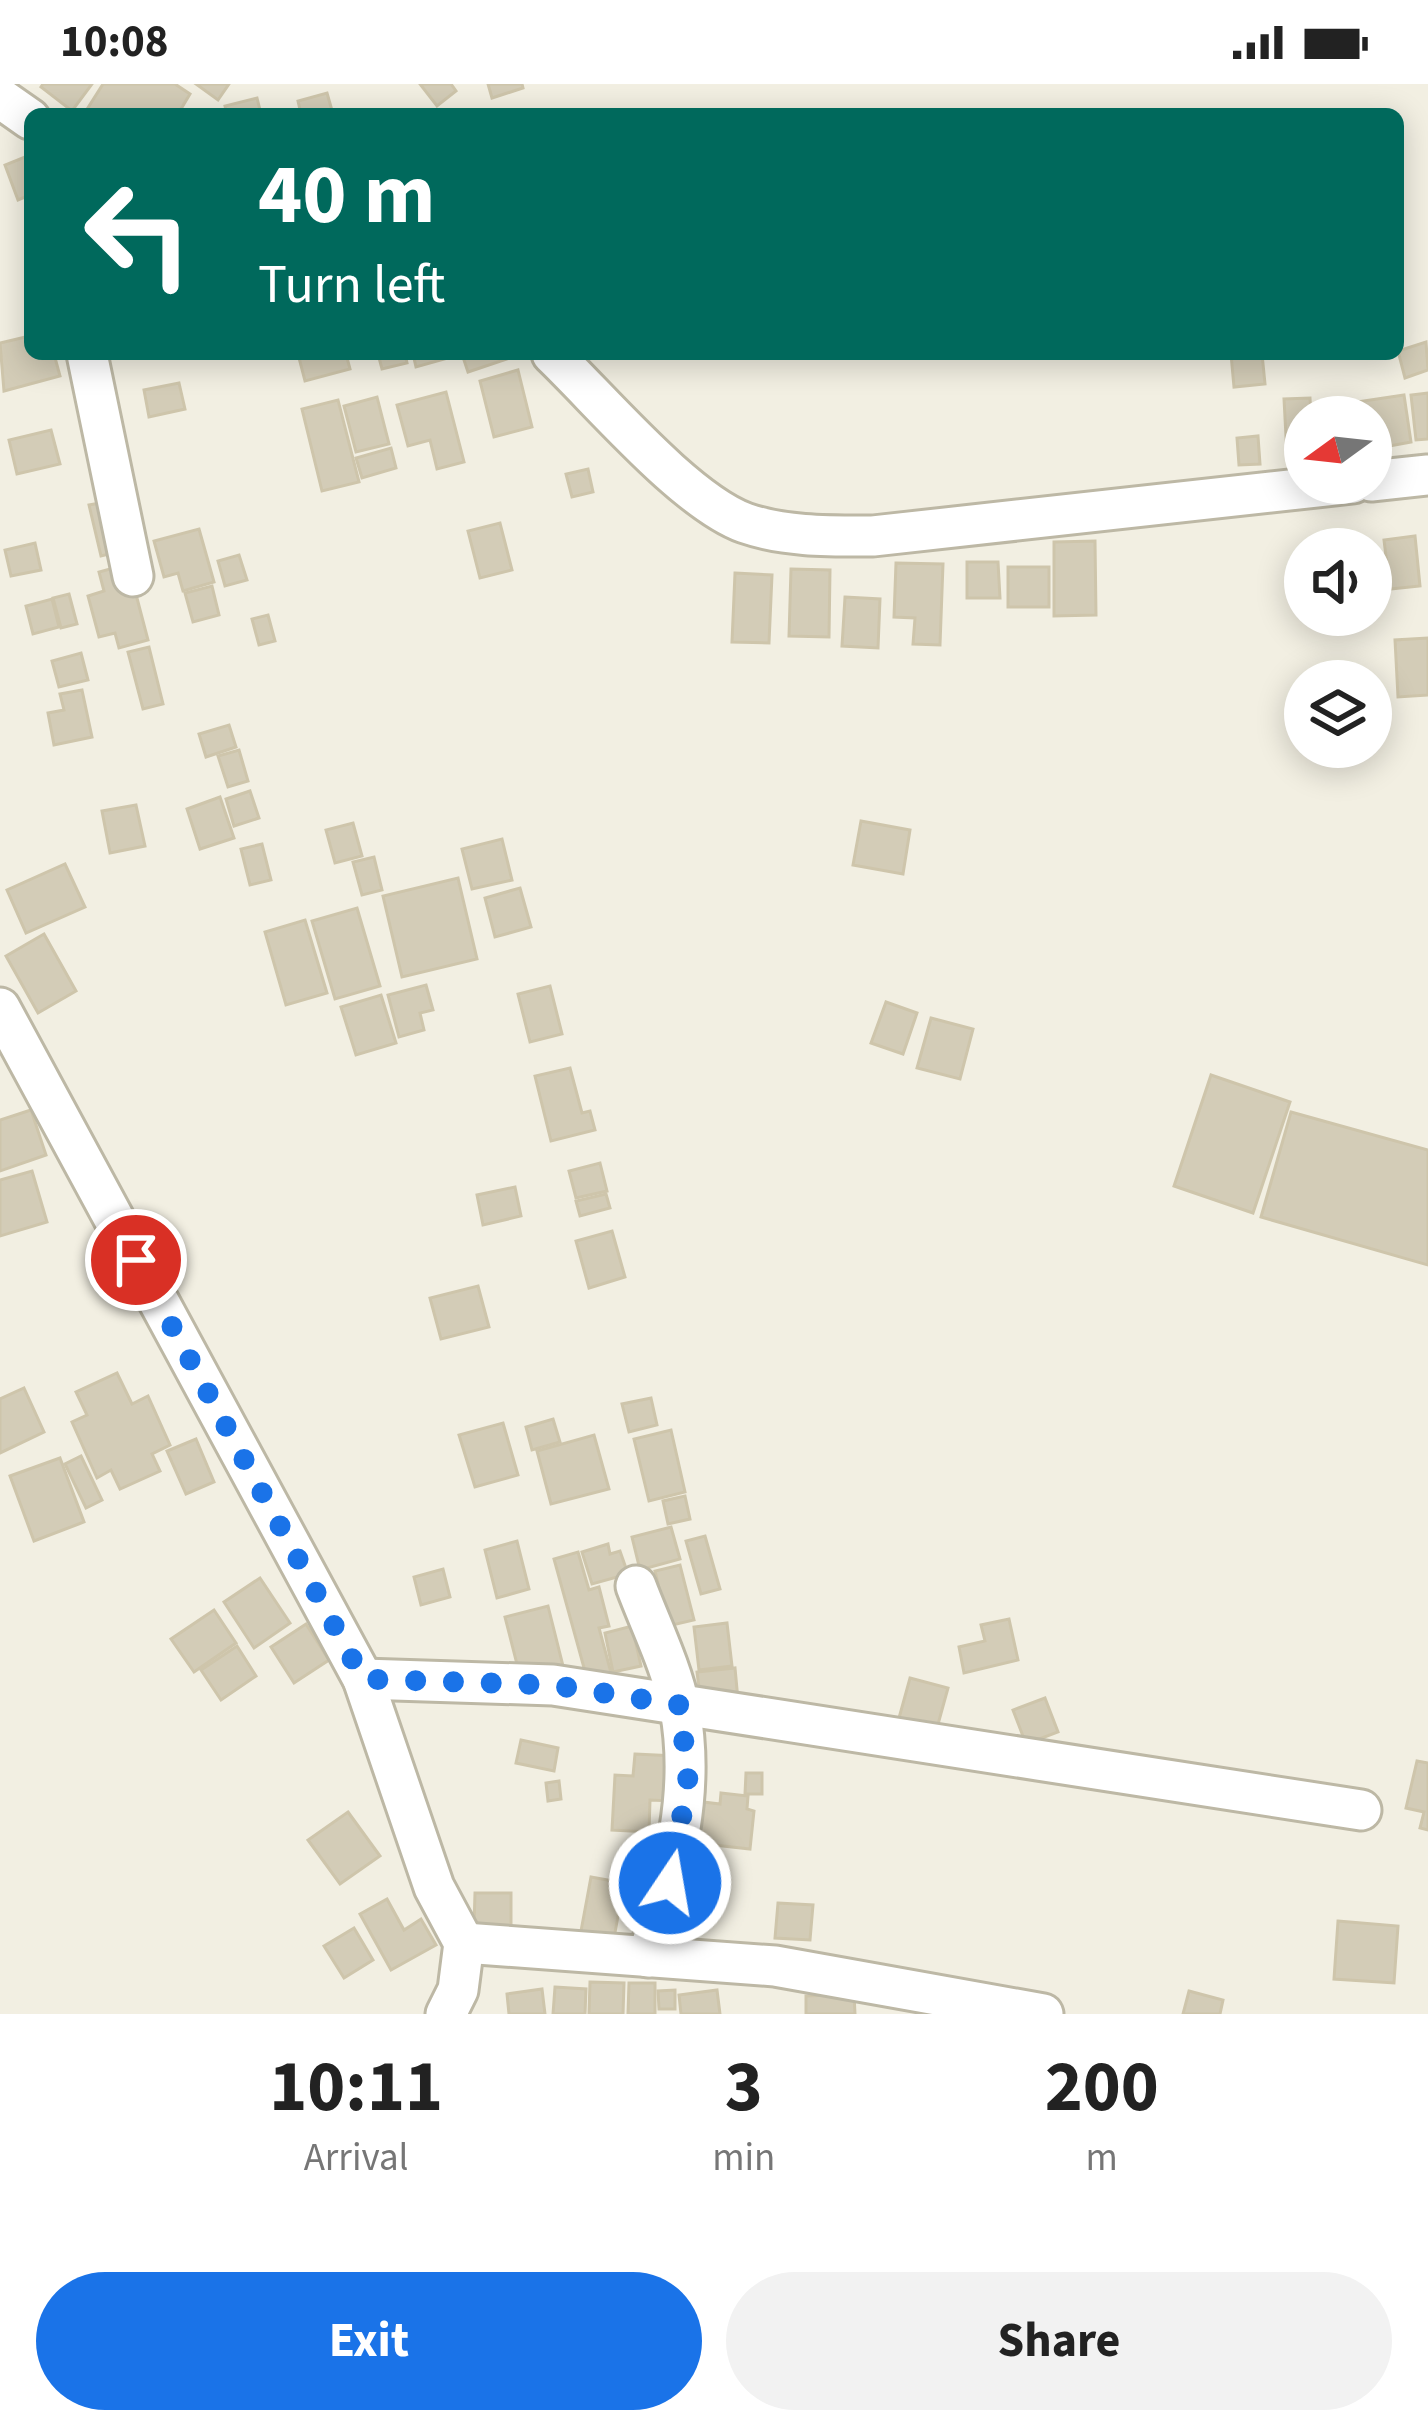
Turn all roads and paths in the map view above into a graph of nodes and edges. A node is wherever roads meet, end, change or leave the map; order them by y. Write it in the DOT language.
graph roads {
  1 [pos="88,360"];
  2 [pos="558,360"];
  3 [pos="1428,475"];
  4 [pos="1392,479"];
  5 [pos="1284,491"];
  6 [pos="134,576"];
  7 [pos="0,1008"];
  8 [pos="636,1586"];
  9 [pos="363,1679"];
  10 [pos="680,1705"];
  11 [pos="1361,1810"];
  12 [pos="464,1943"];
  13 [pos="648,1957"];
  14 [pos="446,2014"];
  15 [pos="1043,2014"];
  1 -- 6 [label="street"];
  2 -- 5 [label="street"];
  3 -- 4 [label="street"];
  7 -- 9 [label="street"];
  8 -- 10 [label="street"];
  9 -- 10 [label="street"];
  9 -- 12 [label="street"];
  10 -- 11 [label="street"];
  10 -- 13 [label="street"];
  12 -- 13 [label="street"];
  12 -- 14 [label="street"];
  13 -- 15 [label="street"];
}
